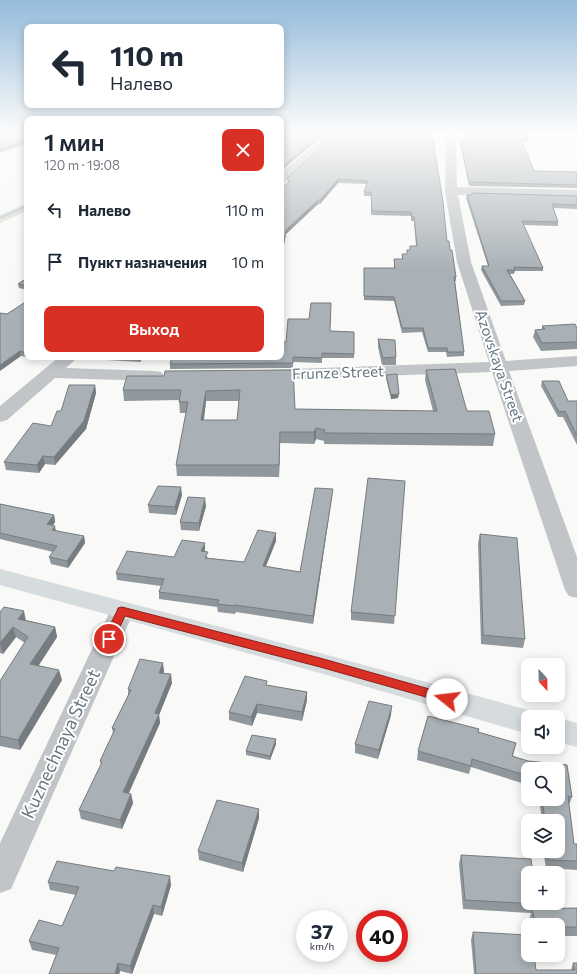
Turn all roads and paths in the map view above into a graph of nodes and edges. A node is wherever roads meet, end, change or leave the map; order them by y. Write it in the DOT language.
graph roads {
  1 [pos="451,179"];
  2 [pos="451,191"];
  3 [pos="577,194"];
  4 [pos="65,360"];
  5 [pos="577,361"];
  6 [pos="499,368"];
  7 [pos="50,373"];
  8 [pos="251,375"];
  9 [pos="173,376"];
  10 [pos="0,416"];
  11 [pos="0,577"];
  12 [pos="577,590"];
  13 [pos="122,611"];
  14 [pos="521,720"];
  15 [pos="565,732"];
  16 [pos="577,736"];
  17 [pos="0,878"];
  1 -- 2 [label="street, Azovskaya Street"];
  2 -- 3 [label="street"];
  2 -- 6 [label="street, Azovskaya Street"];
  4 -- 7 [label="street"];
  5 -- 6 [label="street, Frunze Street"];
  6 -- 8 [label="street, Frunze Street"];
  6 -- 12 [label="street, Azovskaya Street"];
  7 -- 9 [label="street"];
  7 -- 10 [label="street"];
  11 -- 13 [label="street"];
  13 -- 14 [label="street"];
  13 -- 17 [label="street, Kuznechnaya Street"];
  15 -- 16 [label="street"];
}
